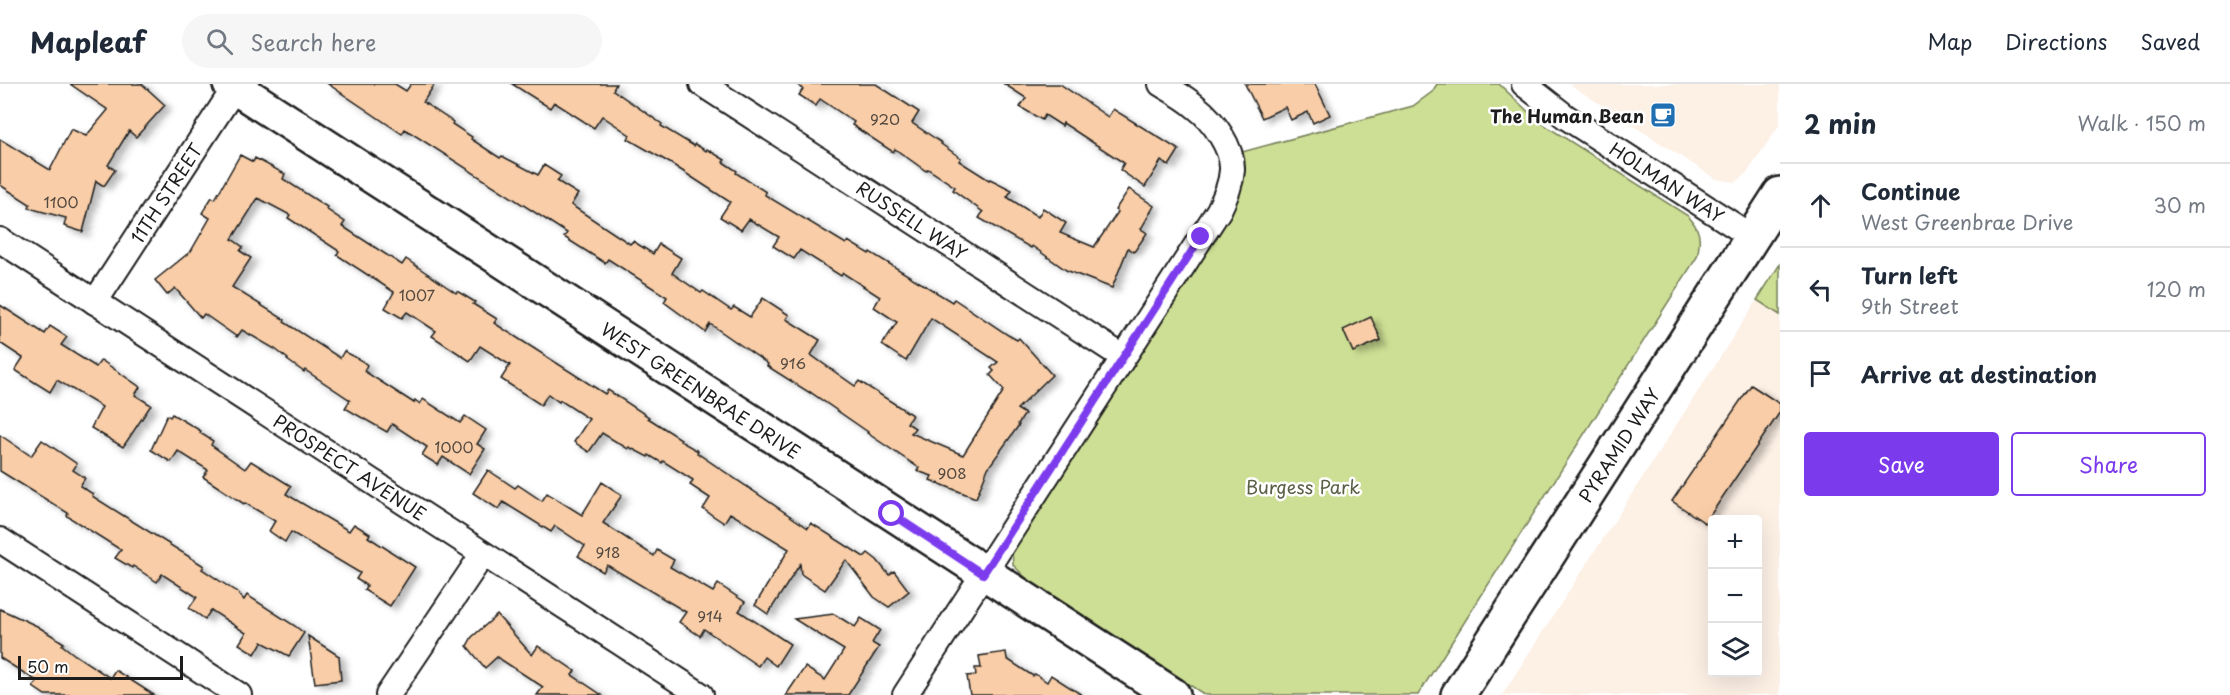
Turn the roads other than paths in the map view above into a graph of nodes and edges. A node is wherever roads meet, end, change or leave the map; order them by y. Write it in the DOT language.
graph roads {
  1 [pos="702,84"];
  2 [pos="1161,84"];
  3 [pos="1524,84"];
  4 [pos="234,85"];
  5 [pos="1780,194"];
  6 [pos="1752,237"];
  7 [pos="0,240"];
  8 [pos="95,302"];
  9 [pos="1123,357"];
  10 [pos="0,540"];
  11 [pos="483,554"];
  12 [pos="983,574"];
  13 [pos="238,695"];
  14 [pos="388,695"];
  15 [pos="701,695"];
  16 [pos="905,695"];
  17 [pos="1173,695"];
  18 [pos="1458,695"];
  1 -- 9 [label="street, RUSSELL WAY"];
  2 -- 9 [label="street"];
  3 -- 6 [label="street, HOLMAN WAY"];
  4 -- 8 [label="street, 11TH STREET"];
  4 -- 12 [label="street, WEST GREENBRAE DRIVE"];
  5 -- 6 [label="street, PYRAMID WAY"];
  6 -- 18 [label="street, PYRAMID WAY"];
  7 -- 8 [label="street, PROSPECT AVENUE"];
  8 -- 11 [label="street, PROSPECT AVENUE"];
  9 -- 12 [label="street"];
  10 -- 13 [label="street"];
  11 -- 14 [label="street"];
  11 -- 15 [label="street, PROSPECT AVENUE"];
  12 -- 16 [label="street"];
  12 -- 17 [label="street, WEST GREENBRAE DRIVE"];
}
